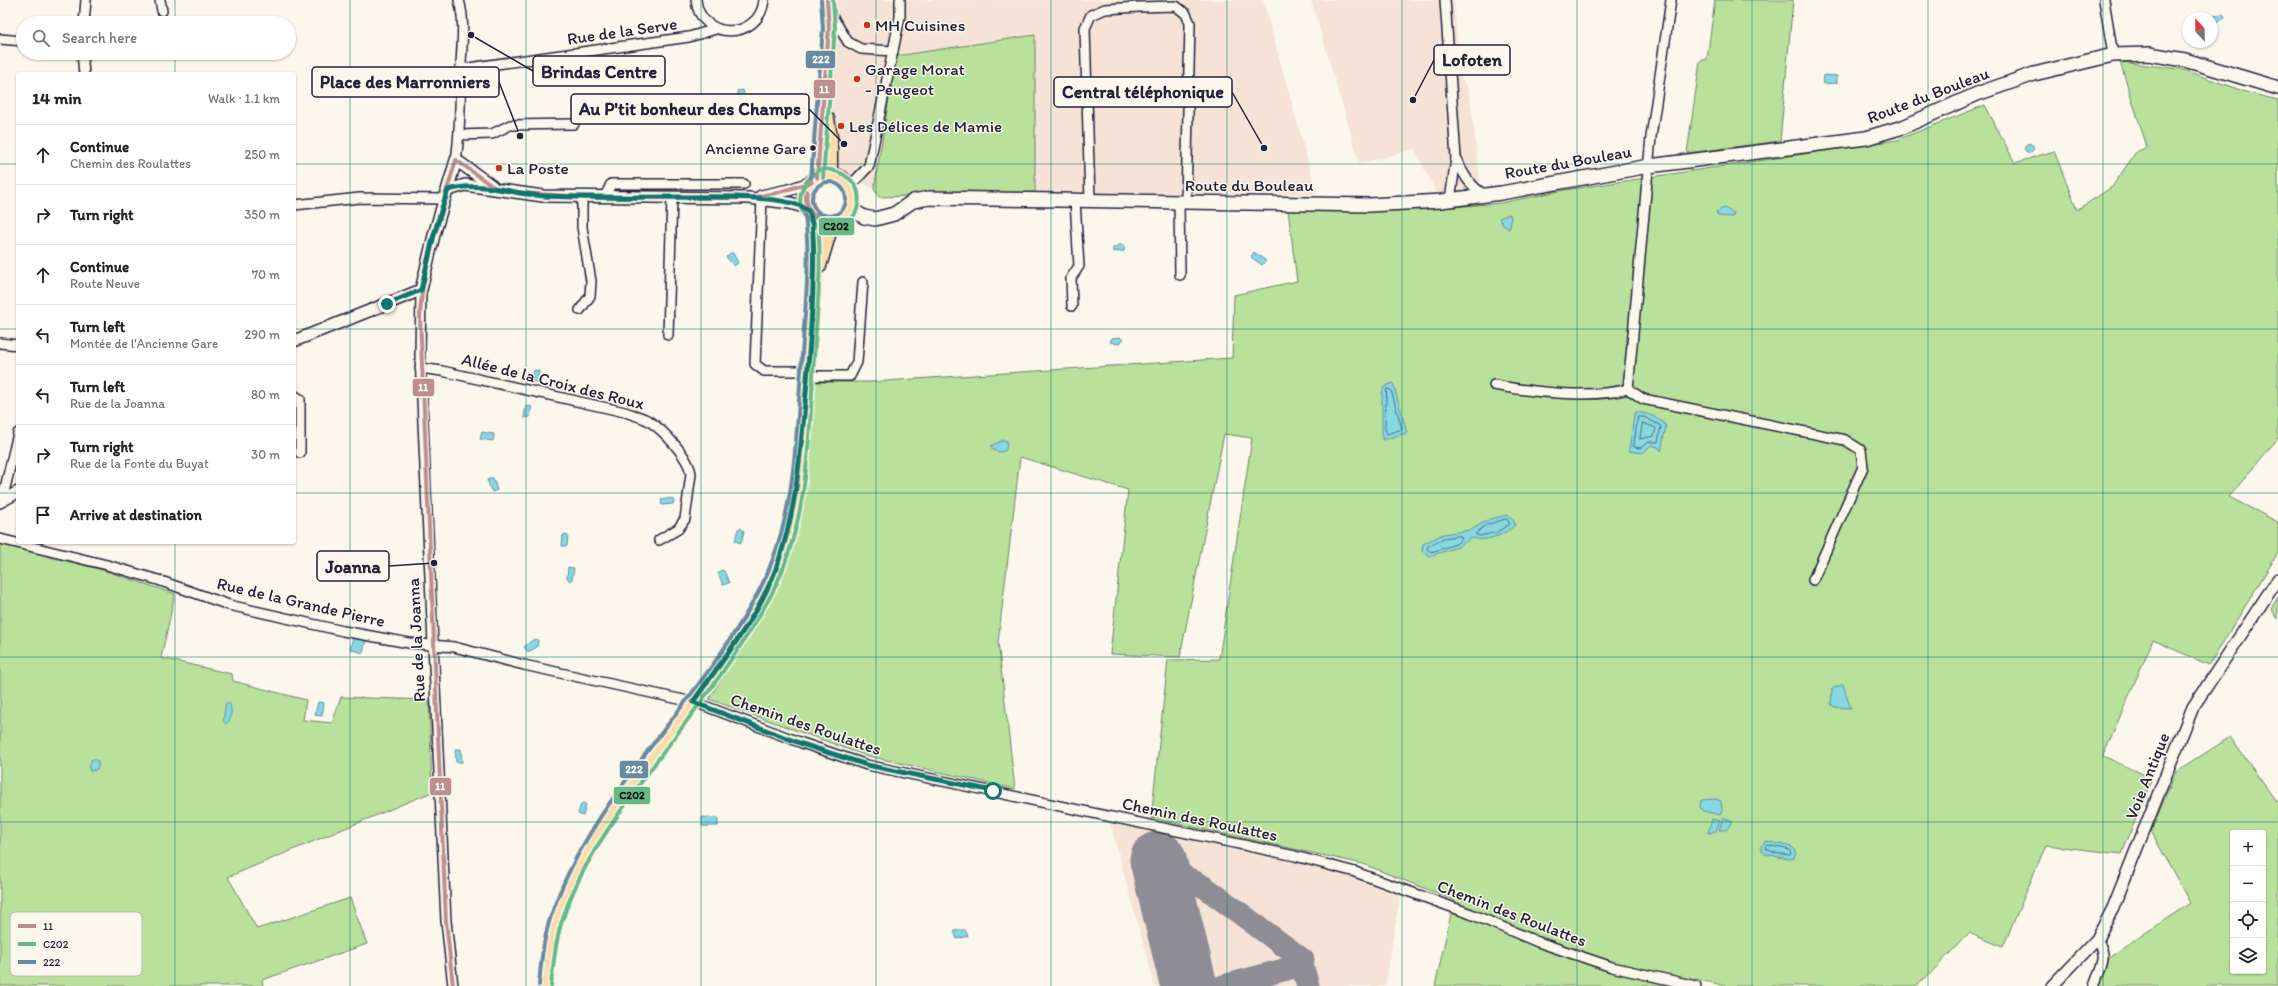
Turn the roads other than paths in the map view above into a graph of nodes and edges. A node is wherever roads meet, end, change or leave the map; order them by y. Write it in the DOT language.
graph roads {
  1 [pos="86,0"];
  2 [pos="160,0"];
  3 [pos="459,0"];
  4 [pos="696,0"];
  5 [pos="764,0"];
  6 [pos="900,0"];
  7 [pos="1445,0"];
  8 [pos="1671,0"];
  9 [pos="2104,0"];
  10 [pos="1138,3"];
  11 [pos="827,5"];
  12 [pos="162,11"];
  13 [pos="85,16"];
  14 [pos="716,29"];
  15 [pos="0,39"];
  16 [pos="16,40"];
  17 [pos="892,51"];
  18 [pos="2113,55"];
  19 [pos="83,60"];
  20 [pos="461,68"];
  21 [pos="84,72"];
  22 [pos="2278,88"];
  23 [pos="574,124"];
  24 [pos="459,135"];
  25 [pos="1456,158"];
  26 [pos="455,165"];
  27 [pos="1649,166"];
  28 [pos="820,178"];
  29 [pos="744,184"];
  30 [pos="474,185"];
  31 [pos="850,186"];
  32 [pos="495,188"];
  33 [pos="447,194"];
  34 [pos="1485,195"];
  35 [pos="582,197"];
  36 [pos="605,197"];
  37 [pos="672,197"];
  38 [pos="749,198"];
  39 [pos="762,199"];
  40 [pos="1450,200"];
  41 [pos="1075,201"];
  42 [pos="1090,201"];
  43 [pos="1183,203"];
  44 [pos="296,205"];
  45 [pos="851,209"];
  46 [pos="809,212"];
  47 [pos="832,222"];
  48 [pos="1180,275"];
  49 [pos="863,282"];
  50 [pos="421,290"];
  51 [pos="813,292"];
  52 [pos="1072,306"];
  53 [pos="580,310"];
  54 [pos="668,334"];
  55 [pos="296,340"];
  56 [pos="0,343"];
  57 [pos="16,344"];
  58 [pos="420,368"];
  59 [pos="807,374"];
  60 [pos="1494,385"];
  61 [pos="1628,389"];
  62 [pos="296,396"];
  63 [pos="16,441"];
  64 [pos="300,453"];
  65 [pos="16,493"];
  66 [pos="1,501"];
  67 [pos="0,539"];
  68 [pos="659,540"];
  69 [pos="16,543"];
  70 [pos="20,544"];
  71 [pos="2278,579"];
  72 [pos="1813,580"];
  73 [pos="433,644"];
  74 [pos="693,702"];
  75 [pos="2097,939"];
  76 [pos="453,986"];
  77 [pos="545,986"];
  78 [pos="1696,986"];
  79 [pos="2052,986"];
  80 [pos="2094,986"];
  1 -- 13 [label="street"];
  2 -- 12 [label="street"];
  3 -- 20 [label="street"];
  4 -- 14 [label="street, Rue de la Serve"];
  5 -- 14 [label="street, Rue de la Serve"];
  6 -- 17 [label="street"];
  7 -- 25 [label="street"];
  8 -- 27 [label="street"];
  9 -- 18 [label="street"];
  10 -- 42 [label="street"];
  10 -- 43 [label="street"];
  11 -- 17 [label="street"];
  11 -- 28 [label="main road"];
  14 -- 20 [label="street, Rue de la Serve"];
  15 -- 16 [label="street"];
  17 -- 31 [label="street"];
  18 -- 22 [label="main road, Route du Bouleau"];
  18 -- 27 [label="main road, Route du Bouleau"];
  19 -- 21 [label="street"];
  20 -- 24 [label="street"];
  23 -- 24 [label="street"];
  24 -- 26 [label="street"];
  25 -- 34 [label="street"];
  25 -- 40 [label="street"];
  26 -- 30 [label="street"];
  26 -- 32 [label="street"];
  26 -- 33 [label="street, Rue de la Joanna"];
  27 -- 34 [label="main road, Route du Bouleau"];
  27 -- 61 [label="street"];
  28 -- 31 [label="main road"];
  28 -- 38 [label="street"];
  28 -- 46 [label="main road"];
  29 -- 36 [label="street"];
  30 -- 32 [label="street"];
  30 -- 33 [label="street"];
  31 -- 45 [label="main road"];
  32 -- 35 [label="street"];
  33 -- 44 [label="street"];
  33 -- 50 [label="street, Rue de la Joanna"];
  34 -- 40 [label="main road, Route du Bouleau"];
  35 -- 36 [label="street"];
  35 -- 53 [label="street"];
  36 -- 37 [label="street"];
  37 -- 38 [label="street"];
  37 -- 54 [label="street"];
  38 -- 39 [label="street"];
  39 -- 46 [label="street"];
  39 -- 59 [label="street"];
  40 -- 43 [label="main road, Route du Bouleau"];
  41 -- 42 [label="main road, Route du Bouleau"];
  41 -- 45 [label="main road, Route du Bouleau"];
  41 -- 52 [label="street"];
  42 -- 43 [label="main road, Route du Bouleau"];
  43 -- 48 [label="street"];
  45 -- 47 [label="main road"];
  46 -- 47 [label="main road"];
  46 -- 51 [label="main road"];
  47 -- 51 [label="main road"];
  49 -- 59 [label="street"];
  50 -- 55 [label="street"];
  50 -- 58 [label="street, Rue de la Joanna"];
  51 -- 59 [label="main road"];
  56 -- 57 [label="street"];
  58 -- 68 [label="street, Allée de la Croix des Roux"];
  58 -- 73 [label="street, Rue de la Joanna"];
  59 -- 74 [label="main road"];
  60 -- 61 [label="street"];
  61 -- 72 [label="street"];
  62 -- 64 [label="street"];
  63 -- 66 [label="street"];
  65 -- 66 [label="street"];
  67 -- 69 [label="street, Rue de la Grande Pierre"];
  70 -- 73 [label="street, Rue de la Grande Pierre"];
  71 -- 75 [label="street, Voie Antique"];
  73 -- 74 [label="street, Rue de la Grande Pierre"];
  73 -- 76 [label="street, Rue de la Joanna"];
  74 -- 77 [label="main road"];
  74 -- 78 [label="street, Chemin des Roulattes"];
  75 -- 79 [label="street, Voie Antique"];
  75 -- 80 [label="street"];
}
